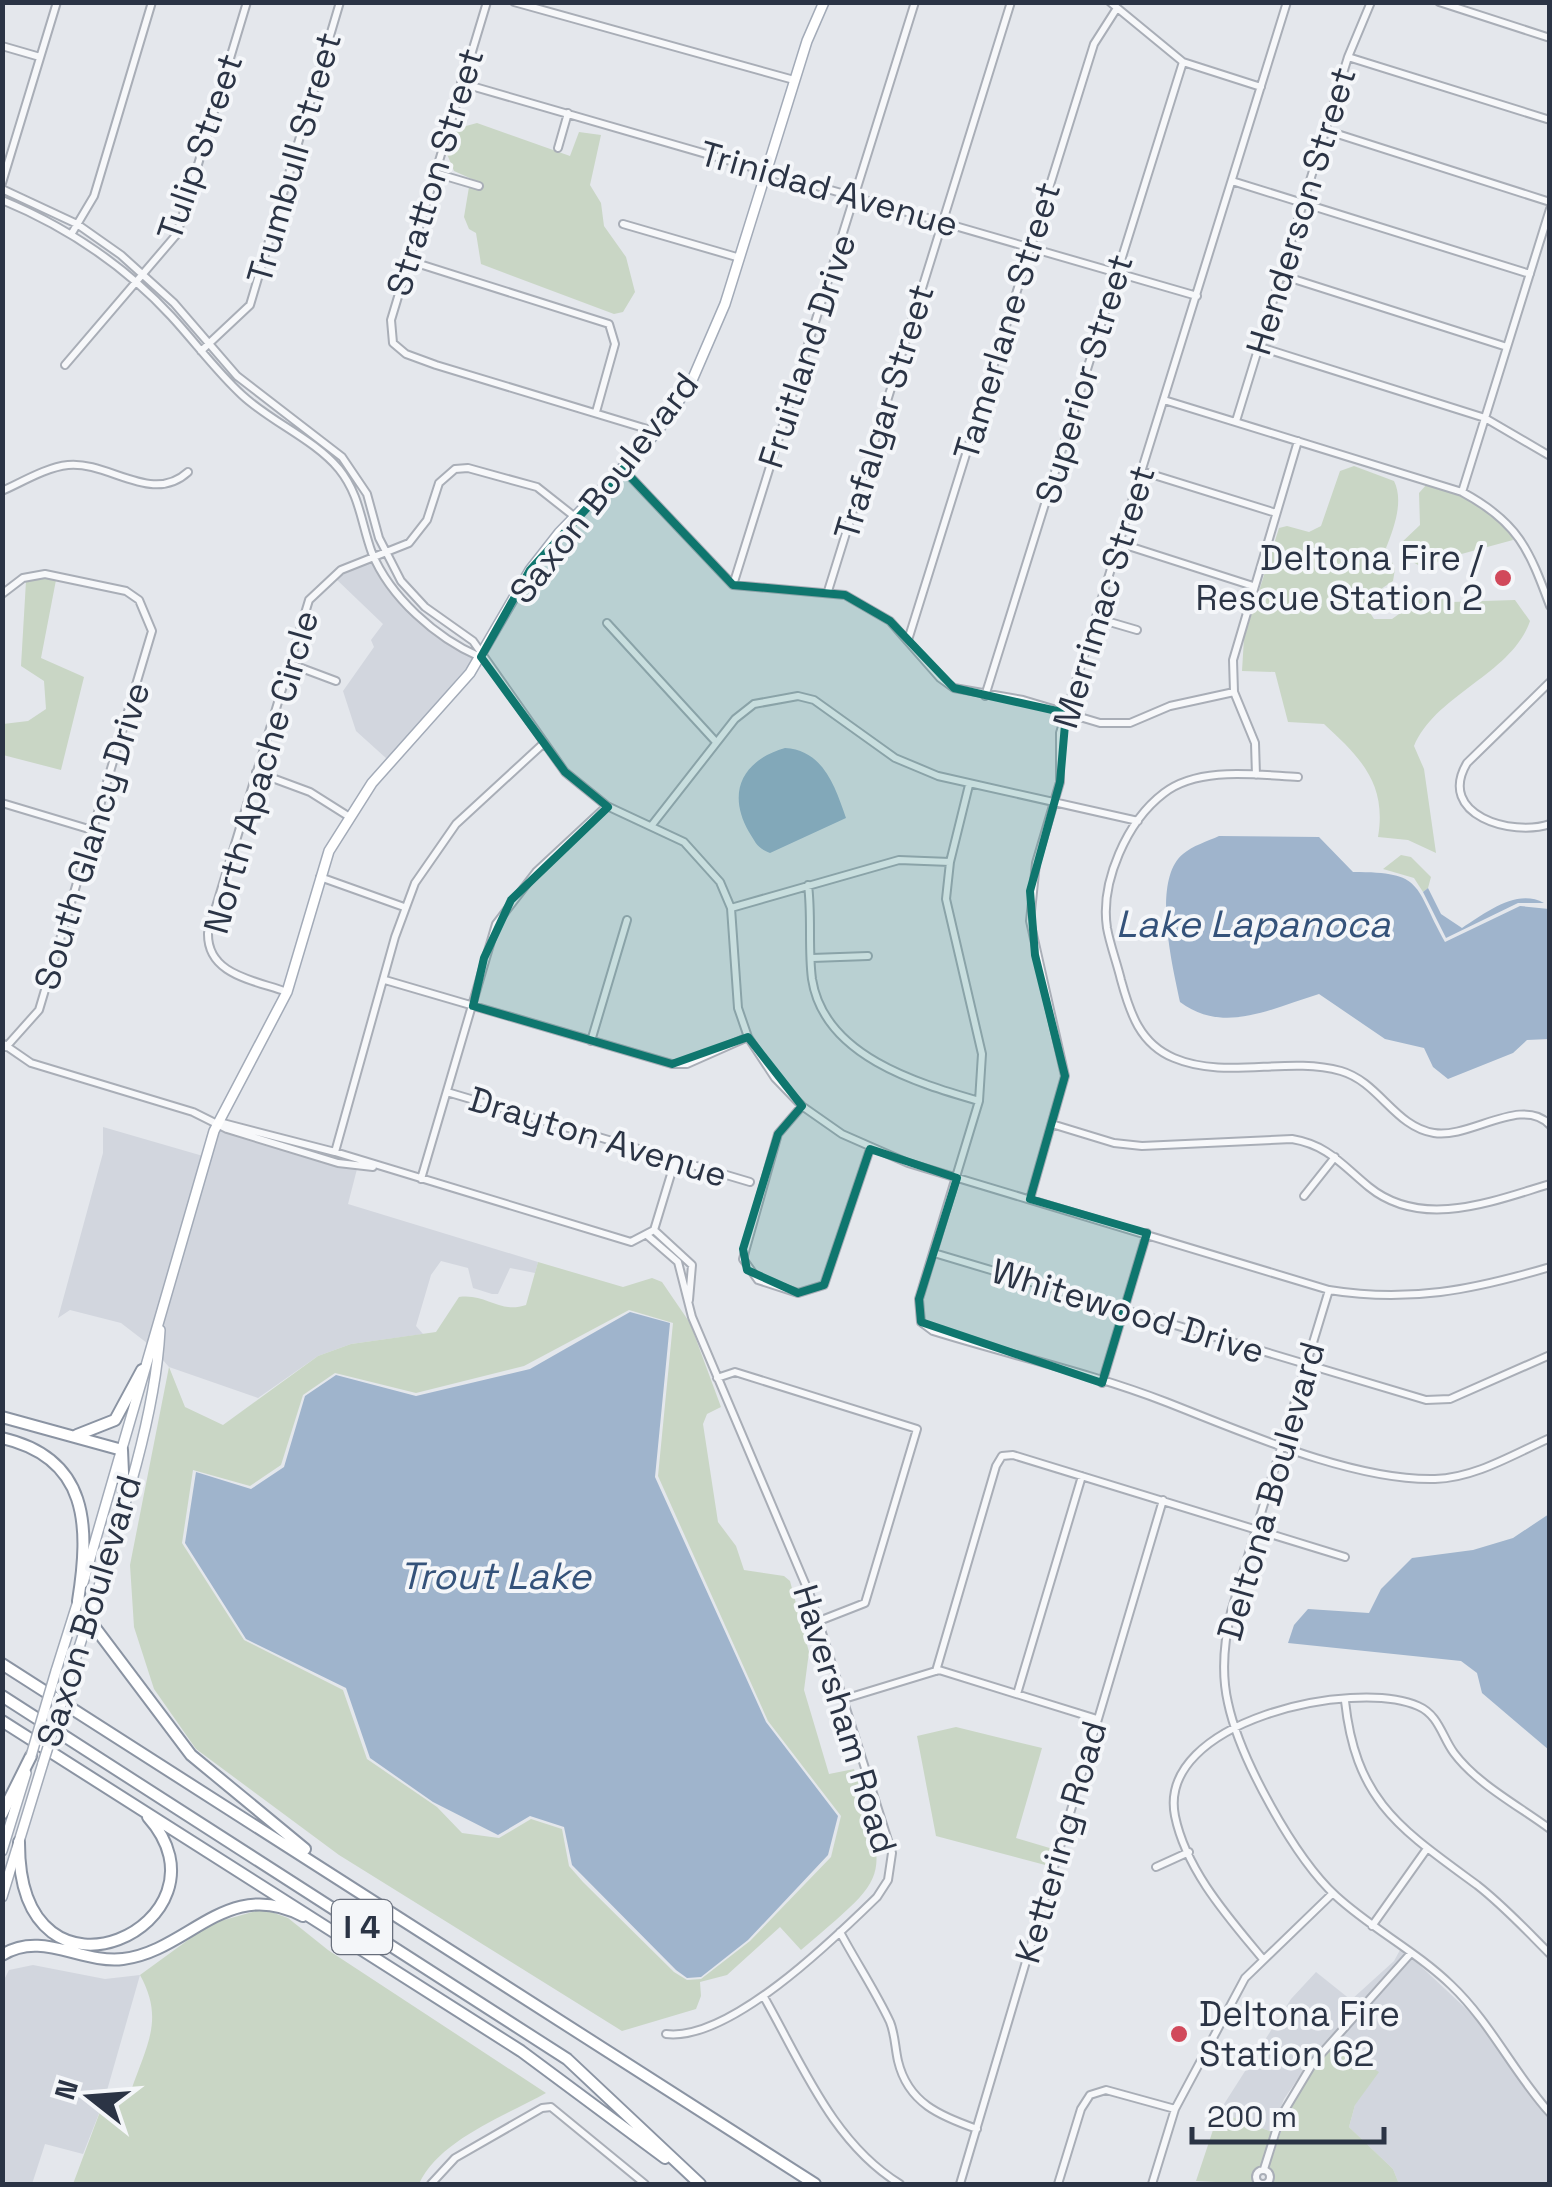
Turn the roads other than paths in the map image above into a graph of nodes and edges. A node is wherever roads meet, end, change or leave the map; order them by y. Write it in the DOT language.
graph roads {
  1 [pos="56,2"];
  2 [pos="152,2"];
  3 [pos="247,2"];
  4 [pos="340,2"];
  5 [pos="486,2"];
  6 [pos="514,2"];
  7 [pos="915,2"];
  8 [pos="1011,2"];
  9 [pos="1287,2"];
  10 [pos="1371,2"];
  11 [pos="1438,2"];
  12 [pos="822,3"];
  13 [pos="1114,5"];
  14 [pos="1550,38"];
  15 [pos="2,46"];
  16 [pos="40,57"];
  17 [pos="1348,57"];
  18 [pos="1183,62"];
  19 [pos="794,80"];
  20 [pos="462,83"];
  21 [pos="1261,87"];
  22 [pos="568,113"];
  23 [pos="1550,120"];
  24 [pos="1328,131"];
  25 [pos="558,148"];
  26 [pos="766,170"];
  27 [pos="435,174"];
  28 [pos="1232,181"];
  29 [pos="2,186"];
  30 [pos="479,186"];
  31 [pos="856,196"];
  32 [pos="2,200"];
  33 [pos="1306,204"];
  34 [pos="1550,206"];
  35 [pos="944,222"];
  36 [pos="77,224"];
  37 [pos="622,224"];
  38 [pos="72,234"];
  39 [pos="1031,247"];
  40 [pos="740,258"];
  41 [pos="410,262"];
  42 [pos="1118,272"];
  43 [pos="1530,274"];
  44 [pos="146,275"];
  45 [pos="1284,276"];
  46 [pos="138,284"];
  47 [pos="1197,296"];
  48 [pos="210,345"];
  49 [pos="1507,347"];
  50 [pos="1260,348"];
  51 [pos="200,351"];
  52 [pos="66,365"];
  53 [pos="1164,400"];
  54 [pos="596,412"];
  55 [pos="1485,418"];
  56 [pos="1236,421"];
  57 [pos="657,432"];
  58 [pos="1298,440"];
  59 [pos="1550,456"];
  60 [pos="623,469"];
  61 [pos="1141,471"];
  62 [pos="188,472"];
  63 [pos="2,491"];
  64 [pos="1462,492"];
  65 [pos="1276,513"];
  66 [pos="575,517"];
  67 [pos="1119,543"];
  68 [pos="385,552"];
  69 [pos="374,557"];
  70 [pos="1546,584"];
  71 [pos="734,585"];
  72 [pos="1253,586"];
  73 [pos="828,591"];
  74 [pos="2,594"];
  75 [pos="1550,606"];
  76 [pos="1096,618"];
  77 [pos="607,623"];
  78 [pos="1137,630"];
  79 [pos="908,640"];
  80 [pos="480,657"];
  81 [pos="288,662"];
  82 [pos="336,681"];
  83 [pos="1550,682"];
  84 [pos="1234,692"];
  85 [pos="985,696"];
  86 [pos="1066,713"];
  87 [pos="716,742"];
  88 [pos="544,743"];
  89 [pos="256,772"];
  90 [pos="1256,775"];
  91 [pos="1298,777"];
  92 [pos="969,785"];
  93 [pos="2,803"];
  94 [pos="1055,803"];
  95 [pos="607,806"];
  96 [pos="348,816"];
  97 [pos="1138,820"];
  98 [pos="1550,824"];
  99 [pos="652,825"];
  100 [pos="92,830"];
  101 [pos="950,862"];
  102 [pos="318,876"];
  103 [pos="808,885"];
  104 [pos="404,907"];
  105 [pos="730,908"];
  106 [pos="627,920"];
  107 [pos="868,956"];
  108 [pos="812,958"];
  109 [pos="385,980"];
  110 [pos="286,992"];
  111 [pos="473,1006"];
  112 [pos="748,1037"];
  113 [pos="591,1041"];
  114 [pos="4,1045"];
  115 [pos="447,1092"];
  116 [pos="979,1101"];
  117 [pos="802,1106"];
  118 [pos="217,1122"];
  119 [pos="1054,1125"];
  120 [pos="1550,1125"];
  121 [pos="870,1149"];
  122 [pos="335,1152"];
  123 [pos="1335,1157"];
  124 [pos="676,1161"];
  125 [pos="338,1162"];
  126 [pos="375,1166"];
  127 [pos="957,1178"];
  128 [pos="421,1179"];
  129 [pos="750,1182"];
  130 [pos="1550,1184"];
  131 [pos="1304,1196"];
  132 [pos="1030,1198"];
  133 [pos="1146,1233"];
  134 [pos="647,1235"];
  135 [pos="934,1253"];
  136 [pos="1550,1266"];
  137 [pos="1329,1290"];
  138 [pos="1124,1309"];
  139 [pos="160,1322"];
  140 [pos="1550,1355"];
  141 [pos="1306,1365"];
  142 [pos="142,1370"];
  143 [pos="717,1378"];
  144 [pos="1102,1383"];
  145 [pos="2,1416"];
  146 [pos="70,1435"];
  147 [pos="2,1438"];
  148 [pos="1550,1438"];
  149 [pos="1282,1444"];
  150 [pos="122,1450"];
  151 [pos="1082,1476"];
  152 [pos="124,1495"];
  153 [pos="1162,1500"];
  154 [pos="1256,1530"];
  155 [pos="1345,1557"];
  156 [pos="78,1601"];
  157 [pos="87,1617"];
  158 [pos="819,1622"];
  159 [pos="2,1664"];
  160 [pos="936,1671"];
  161 [pos="1017,1694"];
  162 [pos="2,1696"];
  163 [pos="844,1699"];
  164 [pos="1345,1701"];
  165 [pos="1097,1719"];
  166 [pos="2,1721"];
  167 [pos="1236,1730"];
  168 [pos="31,1756"];
  169 [pos="136,1806"];
  170 [pos="2,1814"];
  171 [pos="1550,1829"];
  172 [pos="19,1842"];
  173 [pos="2,1850"];
  174 [pos="1426,1850"];
  175 [pos="1189,1852"];
  176 [pos="324,1867"];
  177 [pos="1156,1868"];
  178 [pos="1333,1893"];
  179 [pos="2,1897"];
  180 [pos="1372,1926"];
  181 [pos="840,1932"];
  182 [pos="340,1936"];
  183 [pos="1411,1953"];
  184 [pos="2,1954"];
  185 [pos="1550,1954"];
  186 [pos="1262,1958"];
  187 [pos="764,1998"];
  188 [pos="666,2034"];
  189 [pos="1176,2109"];
  190 [pos="1550,2112"];
  191 [pos="977,2129"];
  192 [pos="1264,2170"];
  193 [pos="431,2184"];
  194 [pos="645,2184"];
  195 [pos="698,2184"];
  196 [pos="815,2184"];
  197 [pos="900,2184"];
  198 [pos="960,2184"];
  199 [pos="1058,2184"];
  200 [pos="1152,2184"];
  1 -- 16 [label="street"];
  2 -- 36 [label="street"];
  3 -- 44 [label="street, Tulip Street"];
  4 -- 48 [label="street, Trumbull Street"];
  5 -- 20 [label="street, Stratton Street"];
  6 -- 19 [label="street"];
  7 -- 31 [label="street, Fruitland Drive"];
  8 -- 35 [label="street, Trafalgar Street"];
  9 -- 21 [label="street, Merrimac Street"];
  10 -- 17 [label="street, Henderson Street"];
  11 -- 14 [label="street"];
  12 -- 19 [label="main road, Saxon Boulevard"];
  13 -- 18 [label="street"];
  13 -- 39 [label="street, Tamerlane Street"];
  15 -- 16 [label="street"];
  16 -- 29 [label="street"];
  17 -- 23 [label="street"];
  17 -- 24 [label="street, Henderson Street"];
  18 -- 21 [label="street"];
  18 -- 42 [label="street, Superior Street"];
  19 -- 26 [label="main road, Saxon Boulevard"];
  20 -- 22 [label="street, Trinidad Avenue"];
  20 -- 27 [label="street, Stratton Street"];
  21 -- 28 [label="street, Merrimac Street"];
  22 -- 25 [label="street"];
  22 -- 26 [label="street, Trinidad Avenue"];
  24 -- 33 [label="street, Henderson Street"];
  24 -- 34 [label="street"];
  26 -- 31 [label="street, Trinidad Avenue"];
  26 -- 40 [label="main road, Saxon Boulevard"];
  27 -- 30 [label="street"];
  27 -- 41 [label="street, Stratton Street"];
  28 -- 33 [label="street"];
  28 -- 47 [label="street, Merrimac Street"];
  29 -- 36 [label="street"];
  31 -- 35 [label="street, Trinidad Avenue"];
  31 -- 71 [label="street, Fruitland Drive"];
  32 -- 38 [label="street"];
  33 -- 43 [label="street"];
  33 -- 45 [label="street, Henderson Street"];
  34 -- 43 [label="street"];
  35 -- 39 [label="street, Trinidad Avenue"];
  35 -- 73 [label="street, Trafalgar Street"];
  36 -- 38 [label="street"];
  36 -- 44 [label="street"];
  37 -- 40 [label="street"];
  38 -- 46 [label="street"];
  39 -- 42 [label="street, Trinidad Avenue"];
  39 -- 79 [label="street, Tamerlane Street"];
  40 -- 57 [label="main road, Saxon Boulevard"];
  41 -- 54 [label="street"];
  41 -- 54 [label="street, Stratton Street"];
  42 -- 47 [label="street, Trinidad Avenue"];
  42 -- 85 [label="street, Superior Street"];
  43 -- 49 [label="street"];
  44 -- 46 [label="street, Tulip Street"];
  44 -- 48 [label="street"];
  45 -- 49 [label="street"];
  45 -- 50 [label="street, Henderson Street"];
  46 -- 51 [label="street"];
  46 -- 52 [label="street, Tulip Street"];
  47 -- 53 [label="street, Merrimac Street"];
  48 -- 51 [label="street, Trumbull Street"];
  48 -- 68 [label="street"];
  49 -- 55 [label="street"];
  50 -- 55 [label="street"];
  50 -- 56 [label="street, Henderson Street"];
  51 -- 69 [label="street"];
  53 -- 56 [label="street"];
  53 -- 61 [label="street, Merrimac Street"];
  54 -- 57 [label="street"];
  55 -- 59 [label="street"];
  55 -- 64 [label="street"];
  56 -- 58 [label="street"];
  57 -- 60 [label="main road, Saxon Boulevard"];
  58 -- 64 [label="street"];
  58 -- 65 [label="street"];
  60 -- 66 [label="main road, Saxon Boulevard"];
  60 -- 71 [label="street"];
  61 -- 65 [label="street"];
  61 -- 67 [label="street, Merrimac Street"];
  62 -- 63 [label="street"];
  64 -- 70 [label="street"];
  65 -- 72 [label="street"];
  66 -- 68 [label="street, North Apache Circle"];
  66 -- 80 [label="main road, Saxon Boulevard"];
  67 -- 72 [label="street"];
  67 -- 76 [label="street, Merrimac Street"];
  68 -- 69 [label="street, North Apache Circle"];
  68 -- 80 [label="street"];
  69 -- 80 [label="street"];
  69 -- 81 [label="street, North Apache Circle"];
  70 -- 75 [label="street"];
  71 -- 73 [label="street"];
  72 -- 84 [label="street"];
  73 -- 79 [label="street"];
  74 -- 100 [label="street, South Glancy Drive"];
  76 -- 78 [label="street"];
  76 -- 86 [label="street, Merrimac Street"];
  77 -- 87 [label="street"];
  79 -- 85 [label="street"];
  80 -- 88 [label="street"];
  80 -- 96 [label="main road, Saxon Boulevard"];
  81 -- 82 [label="street"];
  81 -- 89 [label="street, North Apache Circle"];
  83 -- 98 [label="street"];
  84 -- 86 [label="street"];
  84 -- 90 [label="street"];
  85 -- 86 [label="street"];
  86 -- 94 [label="street, Merrimac Street"];
  87 -- 92 [label="street"];
  87 -- 99 [label="street"];
  88 -- 95 [label="street"];
  88 -- 104 [label="street"];
  89 -- 96 [label="street"];
  89 -- 110 [label="street, North Apache Circle"];
  90 -- 91 [label="street"];
  90 -- 97 [label="street"];
  92 -- 94 [label="street"];
  92 -- 101 [label="street"];
  93 -- 100 [label="street"];
  94 -- 97 [label="street"];
  94 -- 119 [label="street, Merrimac Street"];
  95 -- 99 [label="street"];
  95 -- 111 [label="street"];
  96 -- 102 [label="main road, Saxon Boulevard"];
  97 -- 120 [label="street"];
  99 -- 105 [label="street"];
  100 -- 114 [label="street, South Glancy Drive"];
  101 -- 103 [label="street"];
  101 -- 116 [label="street"];
  102 -- 104 [label="street"];
  102 -- 110 [label="main road, Saxon Boulevard"];
  103 -- 105 [label="street"];
  103 -- 108 [label="street"];
  104 -- 109 [label="street"];
  105 -- 112 [label="street"];
  106 -- 113 [label="street"];
  107 -- 108 [label="street"];
  108 -- 116 [label="street"];
  109 -- 111 [label="street"];
  109 -- 122 [label="street"];
  110 -- 118 [label="main road, Saxon Boulevard"];
  111 -- 113 [label="street"];
  111 -- 115 [label="street"];
  112 -- 113 [label="street"];
  112 -- 117 [label="street"];
  114 -- 118 [label="street"];
  115 -- 124 [label="street, Drayton Avenue"];
  115 -- 128 [label="street"];
  116 -- 127 [label="street"];
  117 -- 121 [label="street"];
  117 -- 121 [label="street"];
  118 -- 122 [label="street"];
  118 -- 125 [label="street"];
  118 -- 139 [label="main road, Saxon Boulevard"];
  119 -- 123 [label="street"];
  119 -- 132 [label="street, Merrimac Street"];
  121 -- 127 [label="street"];
  122 -- 125 [label="street"];
  122 -- 126 [label="street"];
  123 -- 130 [label="street"];
  123 -- 131 [label="street"];
  124 -- 129 [label="street, Drayton Avenue"];
  124 -- 134 [label="street"];
  125 -- 126 [label="street"];
  126 -- 128 [label="street"];
  127 -- 132 [label="street"];
  127 -- 135 [label="street"];
  128 -- 134 [label="street"];
  132 -- 133 [label="street"];
  133 -- 137 [label="street"];
  133 -- 138 [label="street"];
  134 -- 143 [label="street, Haversham Road"];
  135 -- 138 [label="street, Whitewood Drive"];
  135 -- 144 [label="street"];
  136 -- 137 [label="street"];
  137 -- 141 [label="street, Deltona Boulevard"];
  138 -- 141 [label="street, Whitewood Drive"];
  138 -- 144 [label="street"];
  139 -- 142 [label="main road, Saxon Boulevard"];
  139 -- 152 [label="main road, Saxon Boulevard"];
  140 -- 141 [label="street, Whitewood Drive"];
  141 -- 149 [label="street, Deltona Boulevard"];
  142 -- 146 [label="highway"];
  142 -- 150 [label="main road, Saxon Boulevard"];
  143 -- 158 [label="street, Haversham Road"];
  143 -- 158 [label="street"];
  144 -- 149 [label="street"];
  145 -- 146 [label="highway"];
  146 -- 150 [label="highway"];
  147 -- 156 [label="highway"];
  148 -- 149 [label="street"];
  149 -- 154 [label="street, Deltona Boulevard"];
  150 -- 152 [label="highway"];
  150 -- 156 [label="main road, Saxon Boulevard"];
  151 -- 153 [label="street"];
  151 -- 160 [label="street"];
  151 -- 161 [label="street"];
  152 -- 157 [label="main road, Saxon Boulevard"];
  153 -- 154 [label="street"];
  153 -- 165 [label="street, Kettering Road"];
  154 -- 155 [label="street"];
  154 -- 167 [label="street, Deltona Boulevard"];
  156 -- 168 [label="main road, Saxon Boulevard, bridge"];
  157 -- 172 [label="main road, Saxon Boulevard, bridge"];
  157 -- 176 [label="highway"];
  158 -- 163 [label="street, Haversham Road"];
  159 -- 176 [label="highway, I 4"];
  160 -- 161 [label="street"];
  160 -- 163 [label="street"];
  161 -- 165 [label="street"];
  162 -- 195 [label="highway, I 4"];
  163 -- 181 [label="street, Haversham Road"];
  164 -- 167 [label="street"];
  164 -- 171 [label="street"];
  164 -- 174 [label="street"];
  165 -- 191 [label="street, Kettering Road"];
  166 -- 169 [label="highway"];
  167 -- 175 [label="street"];
  167 -- 178 [label="street, Deltona Boulevard"];
  168 -- 170 [label="highway"];
  168 -- 173 [label="main road, Saxon Boulevard"];
  169 -- 172 [label="highway"];
  169 -- 182 [label="highway"];
  172 -- 179 [label="main road, Saxon Boulevard"];
  174 -- 180 [label="street"];
  174 -- 185 [label="street"];
  175 -- 177 [label="street"];
  175 -- 186 [label="street"];
  176 -- 196 [label="highway, I 4"];
  178 -- 180 [label="street, Deltona Boulevard"];
  178 -- 186 [label="street"];
  180 -- 183 [label="street, Deltona Boulevard"];
  181 -- 187 [label="street, Haversham Road"];
  181 -- 191 [label="street"];
  182 -- 184 [label="highway"];
  182 -- 195 [label="highway"];
  183 -- 190 [label="street, Deltona Boulevard"];
  183 -- 192 [label="street"];
  186 -- 189 [label="street"];
  187 -- 188 [label="street, Haversham Road"];
  187 -- 197 [label="street"];
  189 -- 199 [label="street"];
  189 -- 200 [label="street"];
  191 -- 198 [label="street, Kettering Road"];
  193 -- 194 [label="street"];
}
